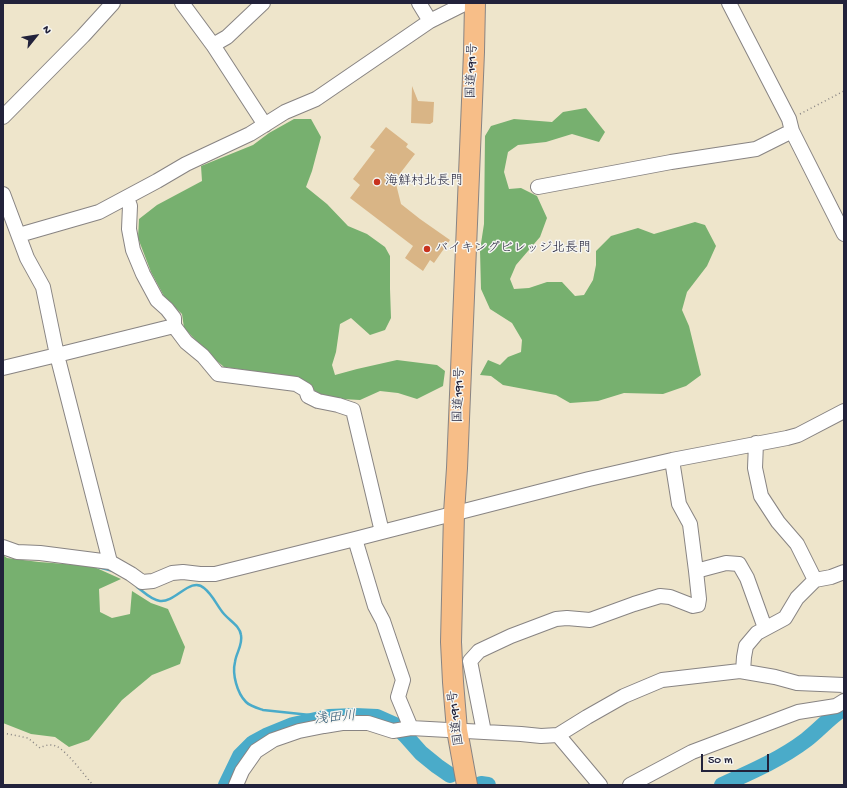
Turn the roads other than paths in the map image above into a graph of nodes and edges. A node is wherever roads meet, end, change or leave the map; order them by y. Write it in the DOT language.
graph roads {
  1 [pos="182,3"];
  2 [pos="263,3"];
  3 [pos="419,3"];
  4 [pos="466,3"];
  5 [pos="475,3"];
  6 [pos="729,3"];
  7 [pos="107,5"];
  8 [pos="430,20"];
  9 [pos="213,45"];
  10 [pos="3,117"];
  11 [pos="265,125"];
  12 [pos="790,125"];
  13 [pos="538,187"];
  14 [pos="3,194"];
  15 [pos="127,198"];
  16 [pos="844,234"];
  17 [pos="19,236"];
  18 [pos="174,326"];
  19 [pos="57,355"];
  20 [pos="3,368"];
  21 [pos="844,411"];
  22 [pos="756,443"];
  23 [pos="672,460"];
  24 [pos="454,513"];
  25 [pos="382,532"];
  26 [pos="355,539"];
  27 [pos="3,547"];
  28 [pos="110,562"];
  29 [pos="696,571"];
  30 [pos="844,572"];
  31 [pos="815,580"];
  32 [pos="765,628"];
  33 [pos="743,671"];
  34 [pos="844,686"];
  35 [pos="844,701"];
  36 [pos="405,729"];
  37 [pos="457,730"];
  38 [pos="484,732"];
  39 [pos="558,735"];
  40 [pos="236,785"];
  41 [pos="467,785"];
  42 [pos="600,785"];
  43 [pos="630,785"];
  1 -- 9 [label="street"];
  2 -- 9 [label="street"];
  3 -- 8 [label="street"];
  4 -- 8 [label="street"];
  5 -- 24 [label="highway, 国道191号"];
  6 -- 12 [label="street"];
  7 -- 10 [label="street"];
  8 -- 11 [label="street"];
  9 -- 11 [label="street"];
  11 -- 15 [label="street"];
  12 -- 13 [label="street"];
  12 -- 16 [label="street"];
  14 -- 17 [label="street"];
  15 -- 17 [label="street"];
  15 -- 18 [label="street"];
  17 -- 19 [label="street"];
  18 -- 19 [label="street"];
  18 -- 25 [label="street"];
  19 -- 20 [label="street"];
  19 -- 28 [label="street"];
  21 -- 22 [label="street"];
  22 -- 23 [label="street"];
  22 -- 31 [label="street"];
  23 -- 24 [label="street"];
  23 -- 29 [label="street"];
  24 -- 25 [label="street"];
  24 -- 37 [label="highway, 国道191号"];
  25 -- 26 [label="street"];
  26 -- 28 [label="street"];
  26 -- 36 [label="street"];
  27 -- 28 [label="street"];
  29 -- 32 [label="street"];
  29 -- 38 [label="street"];
  30 -- 31 [label="street"];
  31 -- 32 [label="street"];
  32 -- 33 [label="street"];
  33 -- 34 [label="street"];
  33 -- 39 [label="street"];
  35 -- 43 [label="street"];
  36 -- 37 [label="street"];
  36 -- 40 [label="street"];
  37 -- 38 [label="street"];
  37 -- 41 [label="highway, 国道191号"];
  38 -- 39 [label="street"];
  39 -- 42 [label="street"];
}
